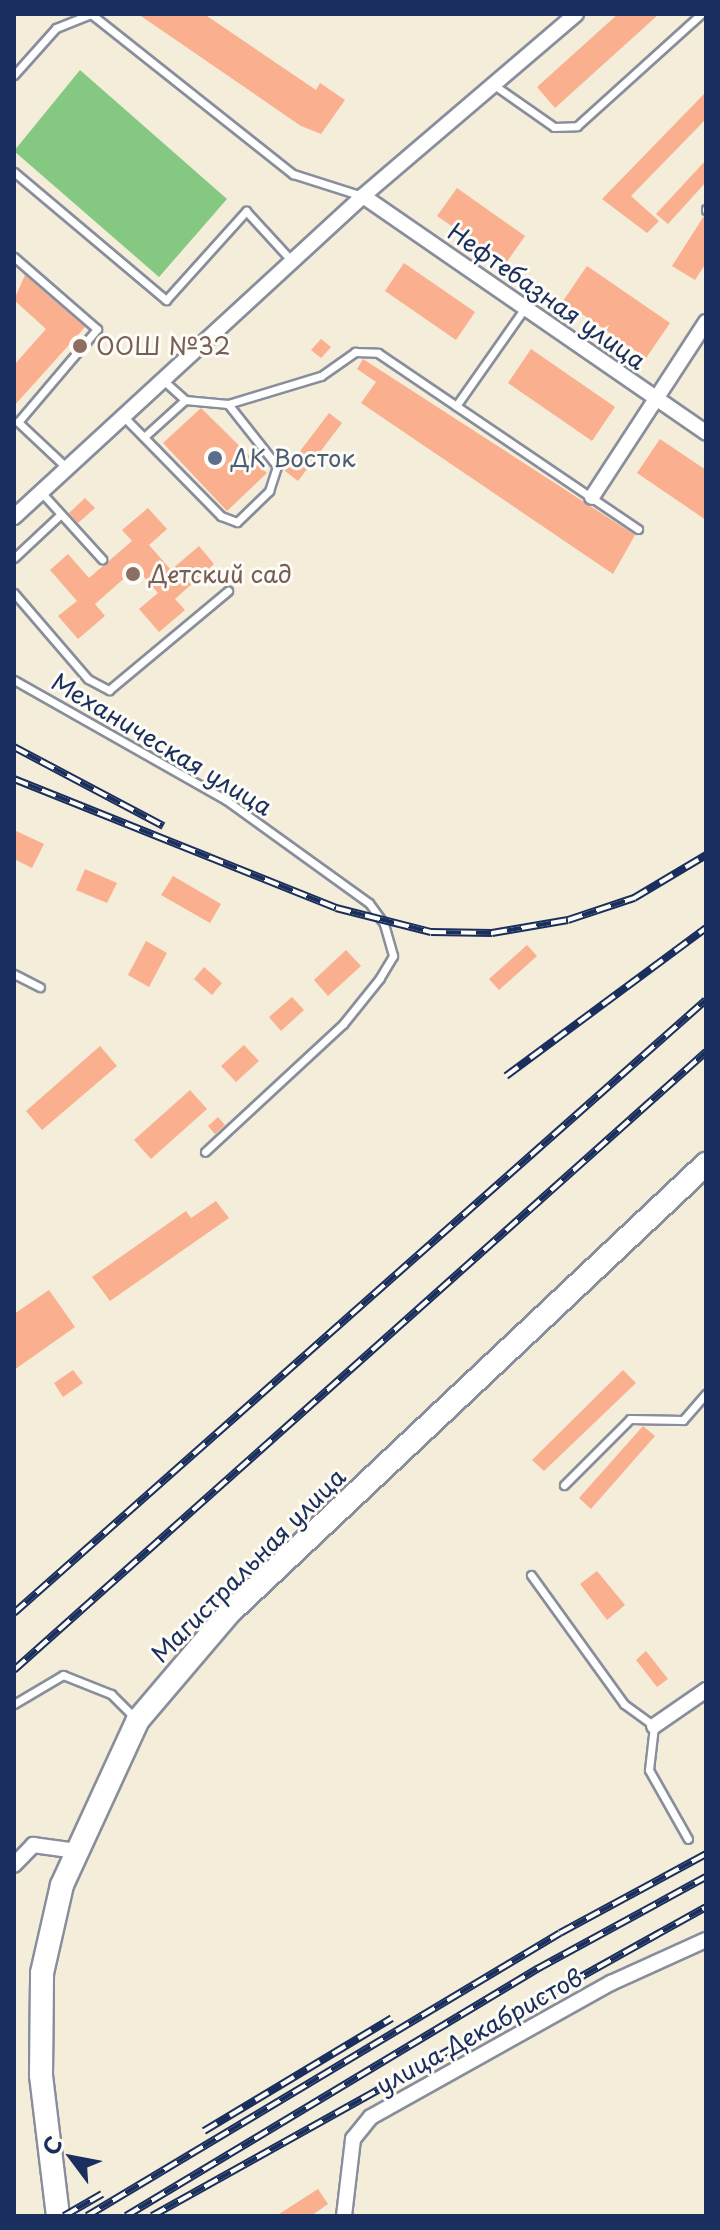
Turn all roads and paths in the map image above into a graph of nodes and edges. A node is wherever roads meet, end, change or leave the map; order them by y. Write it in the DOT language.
graph roads {
  1 [pos="91,14"];
  2 [pos="576,14"];
  3 [pos="701,14"];
  4 [pos="14,75"];
  5 [pos="494,85"];
  6 [pos="14,172"];
  7 [pos="363,196"];
  8 [pos="14,257"];
  9 [pos="292,261"];
  10 [pos="525,308"];
  11 [pos="706,322"];
  12 [pos="163,380"];
  13 [pos="185,400"];
  14 [pos="658,400"];
  15 [pos="228,404"];
  16 [pos="456,406"];
  17 [pos="123,416"];
  18 [pos="706,433"];
  19 [pos="144,437"];
  20 [pos="67,468"];
  21 [pos="41,492"];
  22 [pos="592,497"];
  23 [pos="61,514"];
  24 [pos="14,517"];
  25 [pos="638,529"];
  26 [pos="14,558"];
  27 [pos="102,559"];
  28 [pos="228,591"];
  29 [pos="14,593"];
  30 [pos="14,680"];
  31 [pos="14,974"];
  32 [pos="40,987"];
  33 [pos="205,1152"];
  34 [pos="705,1166"];
  35 [pos="706,1394"];
  36 [pos="564,1485"];
  37 [pos="531,1575"];
  38 [pos="706,1690"];
  39 [pos="14,1704"];
  40 [pos="138,1720"];
  41 [pos="654,1726"];
  42 [pos="688,1839"];
  43 [pos="77,1851"];
  44 [pos="14,1865"];
  45 [pos="706,1940"];
  46 [pos="58,2216"];
  47 [pos="344,2216"];
  1 -- 4 [label="lane"];
  1 -- 7 [label="lane"];
  2 -- 5 [label="street"];
  3 -- 5 [label="lane"];
  5 -- 7 [label="street"];
  6 -- 9 [label="lane"];
  7 -- 9 [label="street"];
  7 -- 10 [label="street, Нефтебазная улица"];
  8 -- 20 [label="lane"];
  9 -- 12 [label="street"];
  10 -- 14 [label="street, Нефтебазная улица"];
  10 -- 16 [label="lane"];
  11 -- 14 [label="street"];
  12 -- 13 [label="lane"];
  12 -- 17 [label="street"];
  13 -- 15 [label="lane"];
  13 -- 19 [label="lane"];
  14 -- 18 [label="street, Нефтебазная улица"];
  14 -- 22 [label="street"];
  15 -- 16 [label="lane"];
  15 -- 19 [label="lane"];
  16 -- 22 [label="lane"];
  17 -- 19 [label="lane"];
  17 -- 20 [label="street"];
  20 -- 21 [label="street"];
  21 -- 23 [label="lane"];
  21 -- 24 [label="street"];
  22 -- 25 [label="lane"];
  23 -- 26 [label="lane"];
  23 -- 27 [label="lane"];
  28 -- 29 [label="lane"];
  30 -- 33 [label="lane, Механическая улица"];
  31 -- 32 [label="lane"];
  34 -- 40 [label="main road, Магистральная улица"];
  35 -- 36 [label="lane"];
  37 -- 41 [label="lane"];
  38 -- 41 [label="street"];
  39 -- 40 [label="lane"];
  40 -- 43 [label="main road, Магистральная улица"];
  41 -- 42 [label="lane"];
  43 -- 44 [label="street"];
  43 -- 46 [label="main road, Магистральная улица"];
  45 -- 47 [label="street, улица Декабристов"];
}
